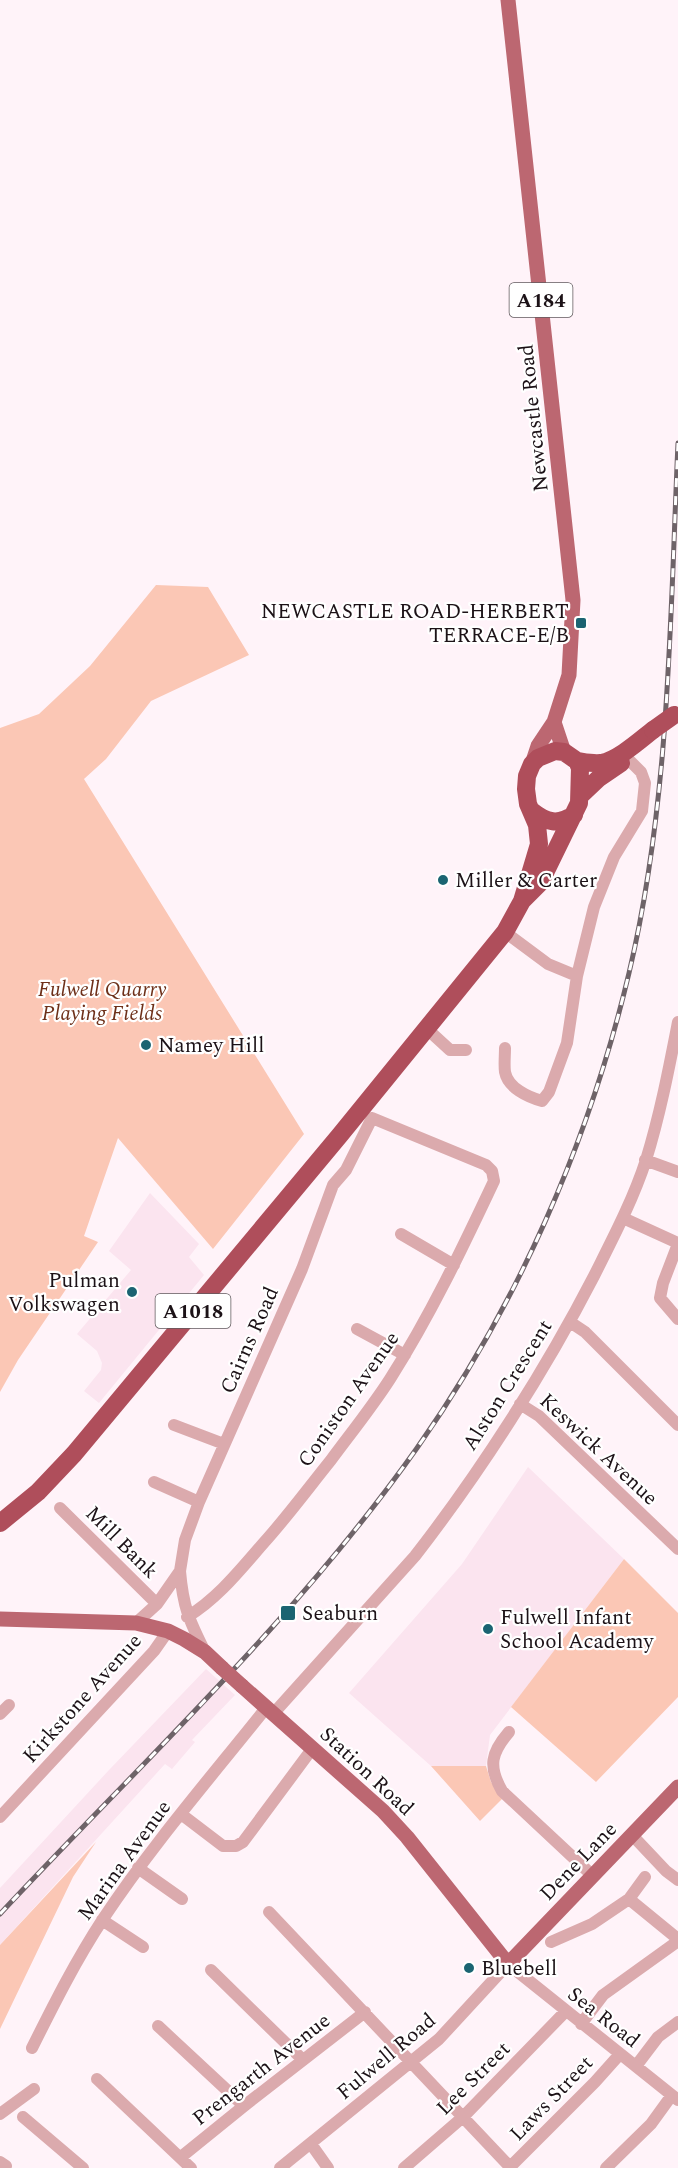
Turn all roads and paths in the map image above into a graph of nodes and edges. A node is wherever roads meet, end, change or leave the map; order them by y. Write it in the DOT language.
graph roads {
  1 [pos="508,0"];
  2 [pos="676,714"];
  3 [pos="554,722"];
  4 [pos="630,753"];
  5 [pos="570,757"];
  6 [pos="532,764"];
  7 [pos="581,795"];
  8 [pos="532,811"];
  9 [pos="574,815"];
  10 [pos="522,901"];
  11 [pos="505,932"];
  12 [pos="577,976"];
  13 [pos="678,1022"];
  14 [pos="426,1028"];
  15 [pos="505,1048"];
  16 [pos="466,1050"];
  17 [pos="368,1111"];
  18 [pos="340,1135"];
  19 [pos="355,1153"];
  20 [pos="645,1160"];
  21 [pos="678,1172"];
  22 [pos="623,1218"];
  23 [pos="401,1233"];
  24 [pos="678,1244"];
  25 [pos="454,1265"];
  26 [pos="678,1319"];
  27 [pos="570,1322"];
  28 [pos="357,1329"];
  29 [pos="405,1354"];
  30 [pos="520,1404"];
  31 [pos="174,1425"];
  32 [pos="678,1425"];
  33 [pos="224,1444"];
  34 [pos="154,1482"];
  35 [pos="199,1502"];
  36 [pos="60,1508"];
  37 [pos="0,1522"];
  38 [pos="678,1549"];
  39 [pos="180,1571"];
  40 [pos="157,1604"];
  41 [pos="187,1617"];
  42 [pos="0,1619"];
  43 [pos="136,1623"];
  44 [pos="168,1631"];
  45 [pos="205,1652"];
  46 [pos="270,1711"];
  47 [pos="509,1732"];
  48 [pos="312,1749"];
  49 [pos="678,1787"];
  50 [pos="181,1814"];
  51 [pos="0,1817"];
  52 [pos="632,1835"];
  53 [pos="138,1868"];
  54 [pos="593,1876"];
  55 [pos="645,1877"];
  56 [pos="678,1880"];
  57 [pos="183,1899"];
  58 [pos="629,1899"];
  59 [pos="269,1912"];
  60 [pos="102,1920"];
  61 [pos="678,1940"];
  62 [pos="551,1942"];
  63 [pos="143,1947"];
  64 [pos="508,1964"];
  65 [pos="211,1970"];
  66 [pos="365,2012"];
  67 [pos="565,2012"];
  68 [pos="678,2022"];
  69 [pos="581,2024"];
  70 [pos="158,2026"];
  71 [pos="32,2048"];
  72 [pos="620,2054"];
  73 [pos="303,2060"];
  74 [pos="412,2062"];
  75 [pos="636,2066"];
  76 [pos="98,2079"];
  77 [pos="28,2090"];
  78 [pos="675,2097"];
  79 [pos="244,2106"];
  80 [pos="0,2114"];
  81 [pos="23,2117"];
  82 [pos="463,2117"];
  83 [pos="311,2144"];
  84 [pos="182,2157"];
  85 [pos="82,2168"];
  86 [pos="191,2168"];
  87 [pos="280,2168"];
  88 [pos="328,2168"];
  89 [pos="404,2168"];
  90 [pos="510,2168"];
  91 [pos="606,2168"];
  1 -- 3 [label="main road, Newcastle Road / A184"];
  2 -- 4 [label="highway, bridge"];
  3 -- 5 [label="main road"];
  3 -- 6 [label="main road, A184"];
  4 -- 5 [label="highway"];
  4 -- 7 [label="highway"];
  4 -- 12 [label="street"];
  5 -- 6 [label="highway"];
  5 -- 7 [label="highway"];
  6 -- 8 [label="highway"];
  7 -- 9 [label="highway"];
  8 -- 9 [label="highway"];
  8 -- 10 [label="highway, A1018"];
  9 -- 10 [label="highway, A1018"];
  10 -- 11 [label="highway, A1018"];
  11 -- 12 [label="street"];
  11 -- 14 [label="highway, A1018"];
  12 -- 15 [label="street"];
  13 -- 20 [label="street, Alston Crescent"];
  14 -- 16 [label="street"];
  14 -- 17 [label="highway, A1018"];
  17 -- 18 [label="highway, A1018"];
  17 -- 19 [label="street, Cairns Road"];
  17 -- 25 [label="street, Coniston Avenue"];
  18 -- 19 [label="street"];
  18 -- 37 [label="highway, A1018"];
  19 -- 33 [label="street, Cairns Road"];
  20 -- 21 [label="street"];
  20 -- 22 [label="street, Alston Crescent"];
  22 -- 24 [label="street"];
  22 -- 27 [label="street, Alston Crescent"];
  23 -- 25 [label="street"];
  24 -- 26 [label="street"];
  25 -- 29 [label="street, Coniston Avenue"];
  27 -- 30 [label="street, Alston Crescent"];
  27 -- 32 [label="street"];
  28 -- 29 [label="street"];
  29 -- 41 [label="street, Coniston Avenue"];
  30 -- 38 [label="street, Keswick Avenue"];
  30 -- 46 [label="street, Alston Crescent"];
  31 -- 33 [label="street"];
  33 -- 35 [label="street, Cairns Road"];
  34 -- 35 [label="street"];
  35 -- 39 [label="street, Cairns Road"];
  36 -- 40 [label="street, Mill Bank"];
  39 -- 40 [label="street, Cairns Road"];
  39 -- 41 [label="street, Cairns Road"];
  40 -- 43 [label="street, Cairns Road"];
  41 -- 45 [label="street, Cairns Road"];
  42 -- 43 [label="main road, Station Road"];
  43 -- 44 [label="main road, Station Road"];
  44 -- 45 [label="main road, Station Road"];
  44 -- 51 [label="street, Kirkstone Avenue"];
  45 -- 46 [label="main road, Station Road, bridge"];
  46 -- 48 [label="main road, Station Road"];
  46 -- 50 [label="street, Marina Avenue"];
  47 -- 54 [label="street"];
  48 -- 50 [label="street"];
  48 -- 64 [label="main road, Station Road"];
  49 -- 52 [label="main road, Dene Lane"];
  50 -- 53 [label="street, Marina Avenue"];
  52 -- 54 [label="main road, Dene Lane"];
  52 -- 56 [label="street"];
  53 -- 57 [label="street"];
  53 -- 60 [label="street, Marina Avenue"];
  54 -- 64 [label="main road, Dene Lane"];
  55 -- 58 [label="street"];
  58 -- 61 [label="street"];
  58 -- 62 [label="street"];
  59 -- 66 [label="street"];
  60 -- 63 [label="street"];
  60 -- 71 [label="street, Marina Avenue"];
  61 -- 69 [label="street"];
  64 -- 67 [label="street, Sea Road"];
  64 -- 74 [label="street, Fulwell Road"];
  65 -- 73 [label="street"];
  66 -- 73 [label="street, Prengarth Avenue"];
  66 -- 74 [label="street"];
  67 -- 69 [label="street, Sea Road"];
  67 -- 82 [label="street, Lee Street"];
  68 -- 75 [label="street"];
  69 -- 72 [label="street, Sea Road"];
  70 -- 79 [label="street"];
  72 -- 75 [label="street, Sea Road"];
  72 -- 90 [label="street, Laws Street"];
  73 -- 79 [label="street, Prengarth Avenue"];
  74 -- 82 [label="street"];
  74 -- 83 [label="street, Fulwell Road"];
  75 -- 78 [label="street, Sea Road"];
  76 -- 84 [label="street"];
  77 -- 80 [label="street"];
  78 -- 91 [label="street"];
  79 -- 84 [label="street, Prengarth Avenue"];
  81 -- 85 [label="street"];
  82 -- 89 [label="street, Lee Street"];
  82 -- 90 [label="street"];
  83 -- 87 [label="street, Fulwell Road"];
  83 -- 88 [label="street"];
  84 -- 86 [label="street"];
}
